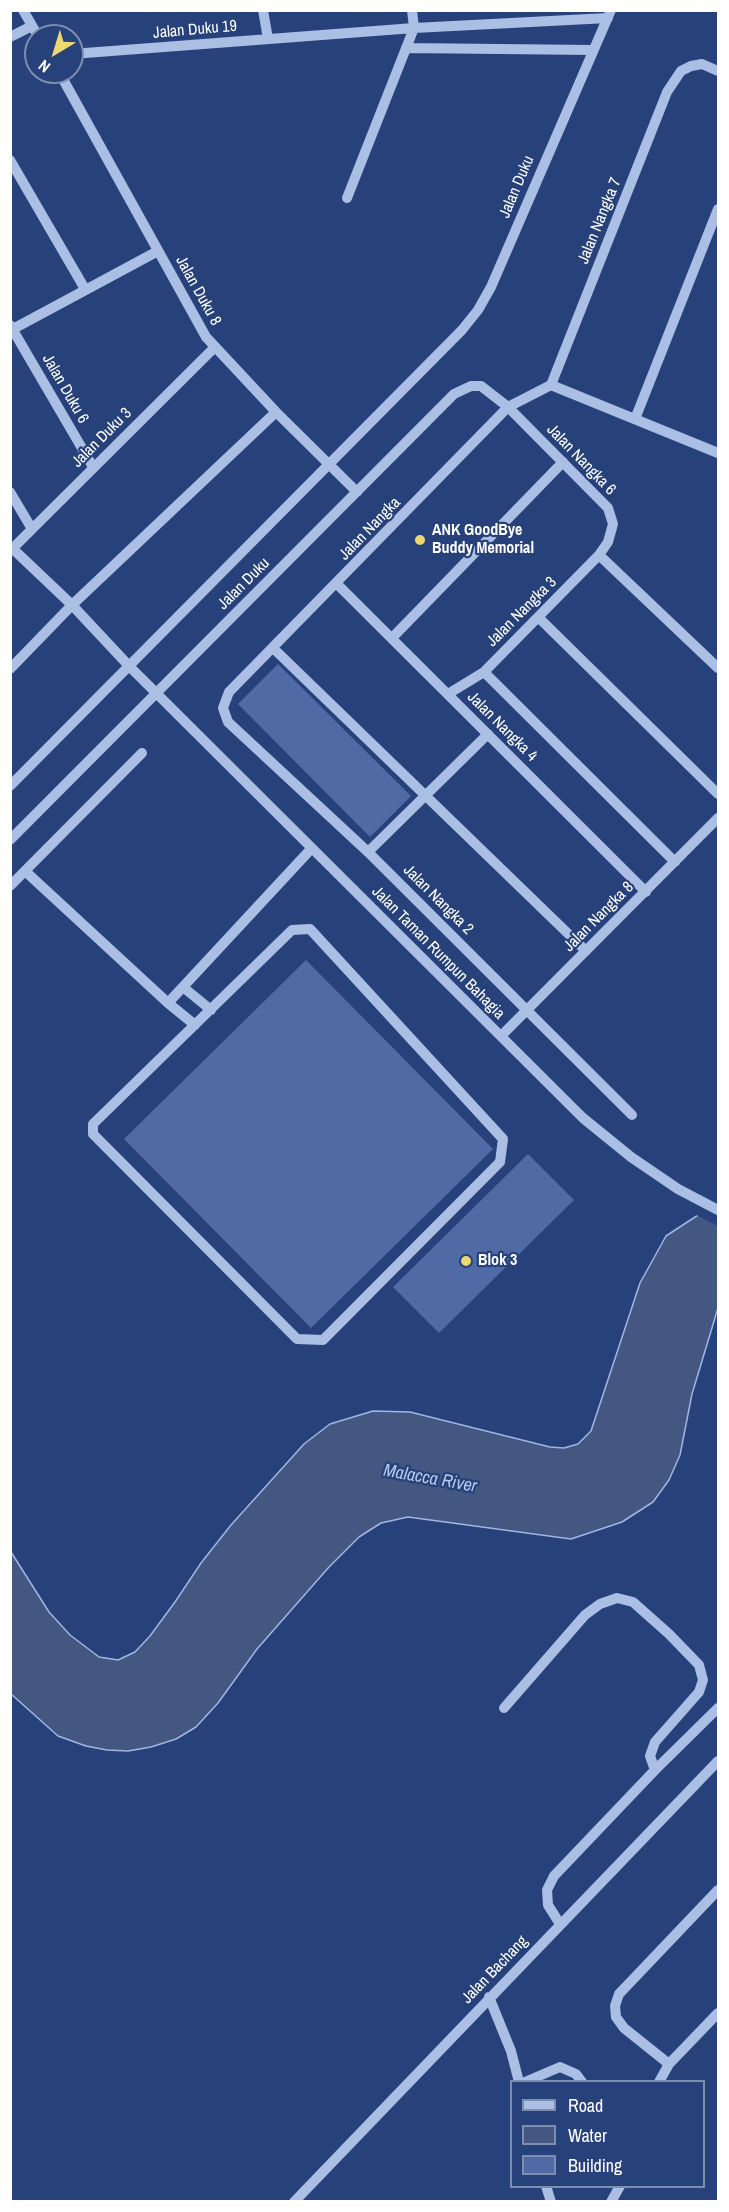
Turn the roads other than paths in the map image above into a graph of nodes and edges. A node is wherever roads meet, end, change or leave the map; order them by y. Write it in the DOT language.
graph roads {
  1 [pos="23,10"];
  2 [pos="263,10"];
  3 [pos="412,10"];
  4 [pos="610,14"];
  5 [pos="31,24"];
  6 [pos="414,28"];
  7 [pos="24,30"];
  8 [pos="10,37"];
  9 [pos="267,39"];
  10 [pos="406,48"];
  11 [pos="593,50"];
  12 [pos="84,53"];
  13 [pos="718,70"];
  14 [pos="66,84"];
  15 [pos="10,160"];
  16 [pos="347,198"];
  17 [pos="718,208"];
  18 [pos="158,251"];
  19 [pos="85,288"];
  20 [pos="12,327"];
  21 [pos="215,348"];
  22 [pos="551,385"];
  23 [pos="508,408"];
  24 [pos="276,412"];
  25 [pos="635,419"];
  26 [pos="718,451"];
  27 [pos="563,462"];
  28 [pos="328,464"];
  29 [pos="93,467"];
  30 [pos="10,492"];
  31 [pos="357,492"];
  32 [pos="32,529"];
  33 [pos="608,542"];
  34 [pos="12,550"];
  35 [pos="600,555"];
  36 [pos="336,584"];
  37 [pos="72,605"];
  38 [pos="538,617"];
  39 [pos="392,638"];
  40 [pos="273,648"];
  41 [pos="130,667"];
  42 [pos="718,668"];
  43 [pos="10,669"];
  44 [pos="484,672"];
  45 [pos="156,693"];
  46 [pos="448,694"];
  47 [pos="223,708"];
  48 [pos="488,734"];
  49 [pos="142,753"];
  50 [pos="10,786"];
  51 [pos="718,794"];
  52 [pos="426,795"];
  53 [pos="718,818"];
  54 [pos="10,840"];
  55 [pos="311,849"];
  56 [pos="368,852"];
  57 [pos="675,862"];
  58 [pos="25,871"];
  59 [pos="10,886"];
  60 [pos="646,891"];
  61 [pos="586,951"];
  62 [pos="183,987"];
  63 [pos="168,1003"];
  64 [pos="211,1010"];
  65 [pos="527,1010"];
  66 [pos="195,1025"];
  67 [pos="501,1036"];
  68 [pos="632,1115"];
  69 [pos="718,1210"];
  70 [pos="504,1708"];
  71 [pos="718,1708"];
  72 [pos="718,1761"];
  73 [pos="655,1770"];
  74 [pos="718,1890"];
  75 [pos="560,1924"];
  76 [pos="489,1997"];
  77 [pos="718,2013"];
  78 [pos="669,2064"];
  79 [pos="518,2080"];
  80 [pos="530,2080"];
  81 [pos="580,2080"];
  82 [pos="659,2080"];
  83 [pos="620,2188"];
  84 [pos="294,2202"];
  85 [pos="611,2202"];
  1 -- 5 [label="street"];
  2 -- 9 [label="street"];
  3 -- 6 [label="street"];
  4 -- 6 [label="street, Jalan Duku 19"];
  4 -- 11 [label="street, Jalan Duku"];
  6 -- 9 [label="street, Jalan Duku 19"];
  6 -- 10 [label="street"];
  7 -- 8 [label="street"];
  9 -- 12 [label="street, Jalan Duku 19"];
  10 -- 11 [label="street"];
  10 -- 16 [label="street"];
  11 -- 28 [label="street, Jalan Duku"];
  13 -- 22 [label="street, Jalan Nangka 7"];
  14 -- 18 [label="street, Jalan Duku 8"];
  15 -- 19 [label="street"];
  17 -- 25 [label="street"];
  18 -- 19 [label="street"];
  18 -- 21 [label="street, Jalan Duku 8"];
  19 -- 20 [label="street"];
  20 -- 29 [label="street, Jalan Duku 6"];
  21 -- 24 [label="street, Jalan Duku 8"];
  21 -- 29 [label="street, Jalan Duku 3"];
  22 -- 23 [label="street, Jalan Nangka"];
  22 -- 25 [label="street"];
  23 -- 27 [label="street, Jalan Nangka 6"];
  23 -- 31 [label="street, Jalan Duku"];
  23 -- 36 [label="street, Jalan Nangka"];
  24 -- 28 [label="street, Jalan Duku 8"];
  24 -- 37 [label="street"];
  25 -- 26 [label="street"];
  27 -- 33 [label="street, Jalan Nangka 6"];
  27 -- 39 [label="street"];
  28 -- 31 [label="street, Jalan Duku 8"];
  28 -- 41 [label="street, Jalan Duku"];
  29 -- 32 [label="street, Jalan Duku 3"];
  30 -- 32 [label="street"];
  31 -- 45 [label="street, Jalan Duku"];
  32 -- 34 [label="street, Jalan Duku 3"];
  33 -- 35 [label="street, Jalan Nangka 3"];
  34 -- 37 [label="street, Jalan Taman Rumpun Bahagia"];
  35 -- 38 [label="street, Jalan Nangka 3"];
  35 -- 42 [label="street"];
  36 -- 39 [label="street, Jalan Nangka 4"];
  36 -- 40 [label="street, Jalan Nangka"];
  37 -- 41 [label="street, Jalan Taman Rumpun Bahagia"];
  37 -- 43 [label="street"];
  38 -- 44 [label="street, Jalan Nangka 3"];
  38 -- 51 [label="street"];
  39 -- 46 [label="street, Jalan Nangka 4"];
  40 -- 47 [label="street, Jalan Nangka"];
  40 -- 52 [label="street"];
  41 -- 45 [label="street, Jalan Taman Rumpun Bahagia"];
  41 -- 50 [label="street, Jalan Duku"];
  44 -- 46 [label="street, Jalan Nangka 3"];
  44 -- 57 [label="street"];
  45 -- 54 [label="street, Jalan Duku"];
  45 -- 55 [label="street, Jalan Taman Rumpun Bahagia"];
  46 -- 48 [label="street, Jalan Nangka 4"];
  47 -- 56 [label="street, Jalan Nangka 2"];
  48 -- 52 [label="street"];
  48 -- 60 [label="street, Jalan Nangka 4"];
  49 -- 58 [label="street"];
  52 -- 56 [label="street"];
  52 -- 61 [label="street"];
  53 -- 57 [label="street, Jalan Nangka 8"];
  55 -- 62 [label="street"];
  55 -- 67 [label="street, Jalan Taman Rumpun Bahagia"];
  56 -- 65 [label="street, Jalan Nangka 2"];
  57 -- 60 [label="street, Jalan Nangka 8"];
  58 -- 59 [label="street"];
  58 -- 63 [label="street"];
  60 -- 61 [label="street, Jalan Nangka 8"];
  61 -- 65 [label="street, Jalan Nangka 8"];
  62 -- 63 [label="street"];
  62 -- 64 [label="street"];
  63 -- 66 [label="street"];
  64 -- 66 [label="street"];
  64 -- 66 [label="street"];
  65 -- 67 [label="street, Jalan Nangka 8"];
  65 -- 68 [label="street, Jalan Nangka 2"];
  67 -- 69 [label="street, Jalan Taman Rumpun Bahagia"];
  70 -- 73 [label="street"];
  71 -- 73 [label="street"];
  72 -- 75 [label="street, Jalan Bachang"];
  73 -- 75 [label="street"];
  74 -- 78 [label="street"];
  75 -- 76 [label="street, Jalan Bachang"];
  76 -- 79 [label="street"];
  76 -- 84 [label="street, Jalan Bachang"];
  77 -- 78 [label="street"];
  78 -- 82 [label="street"];
  80 -- 81 [label="street"];
  83 -- 85 [label="street"];
}
